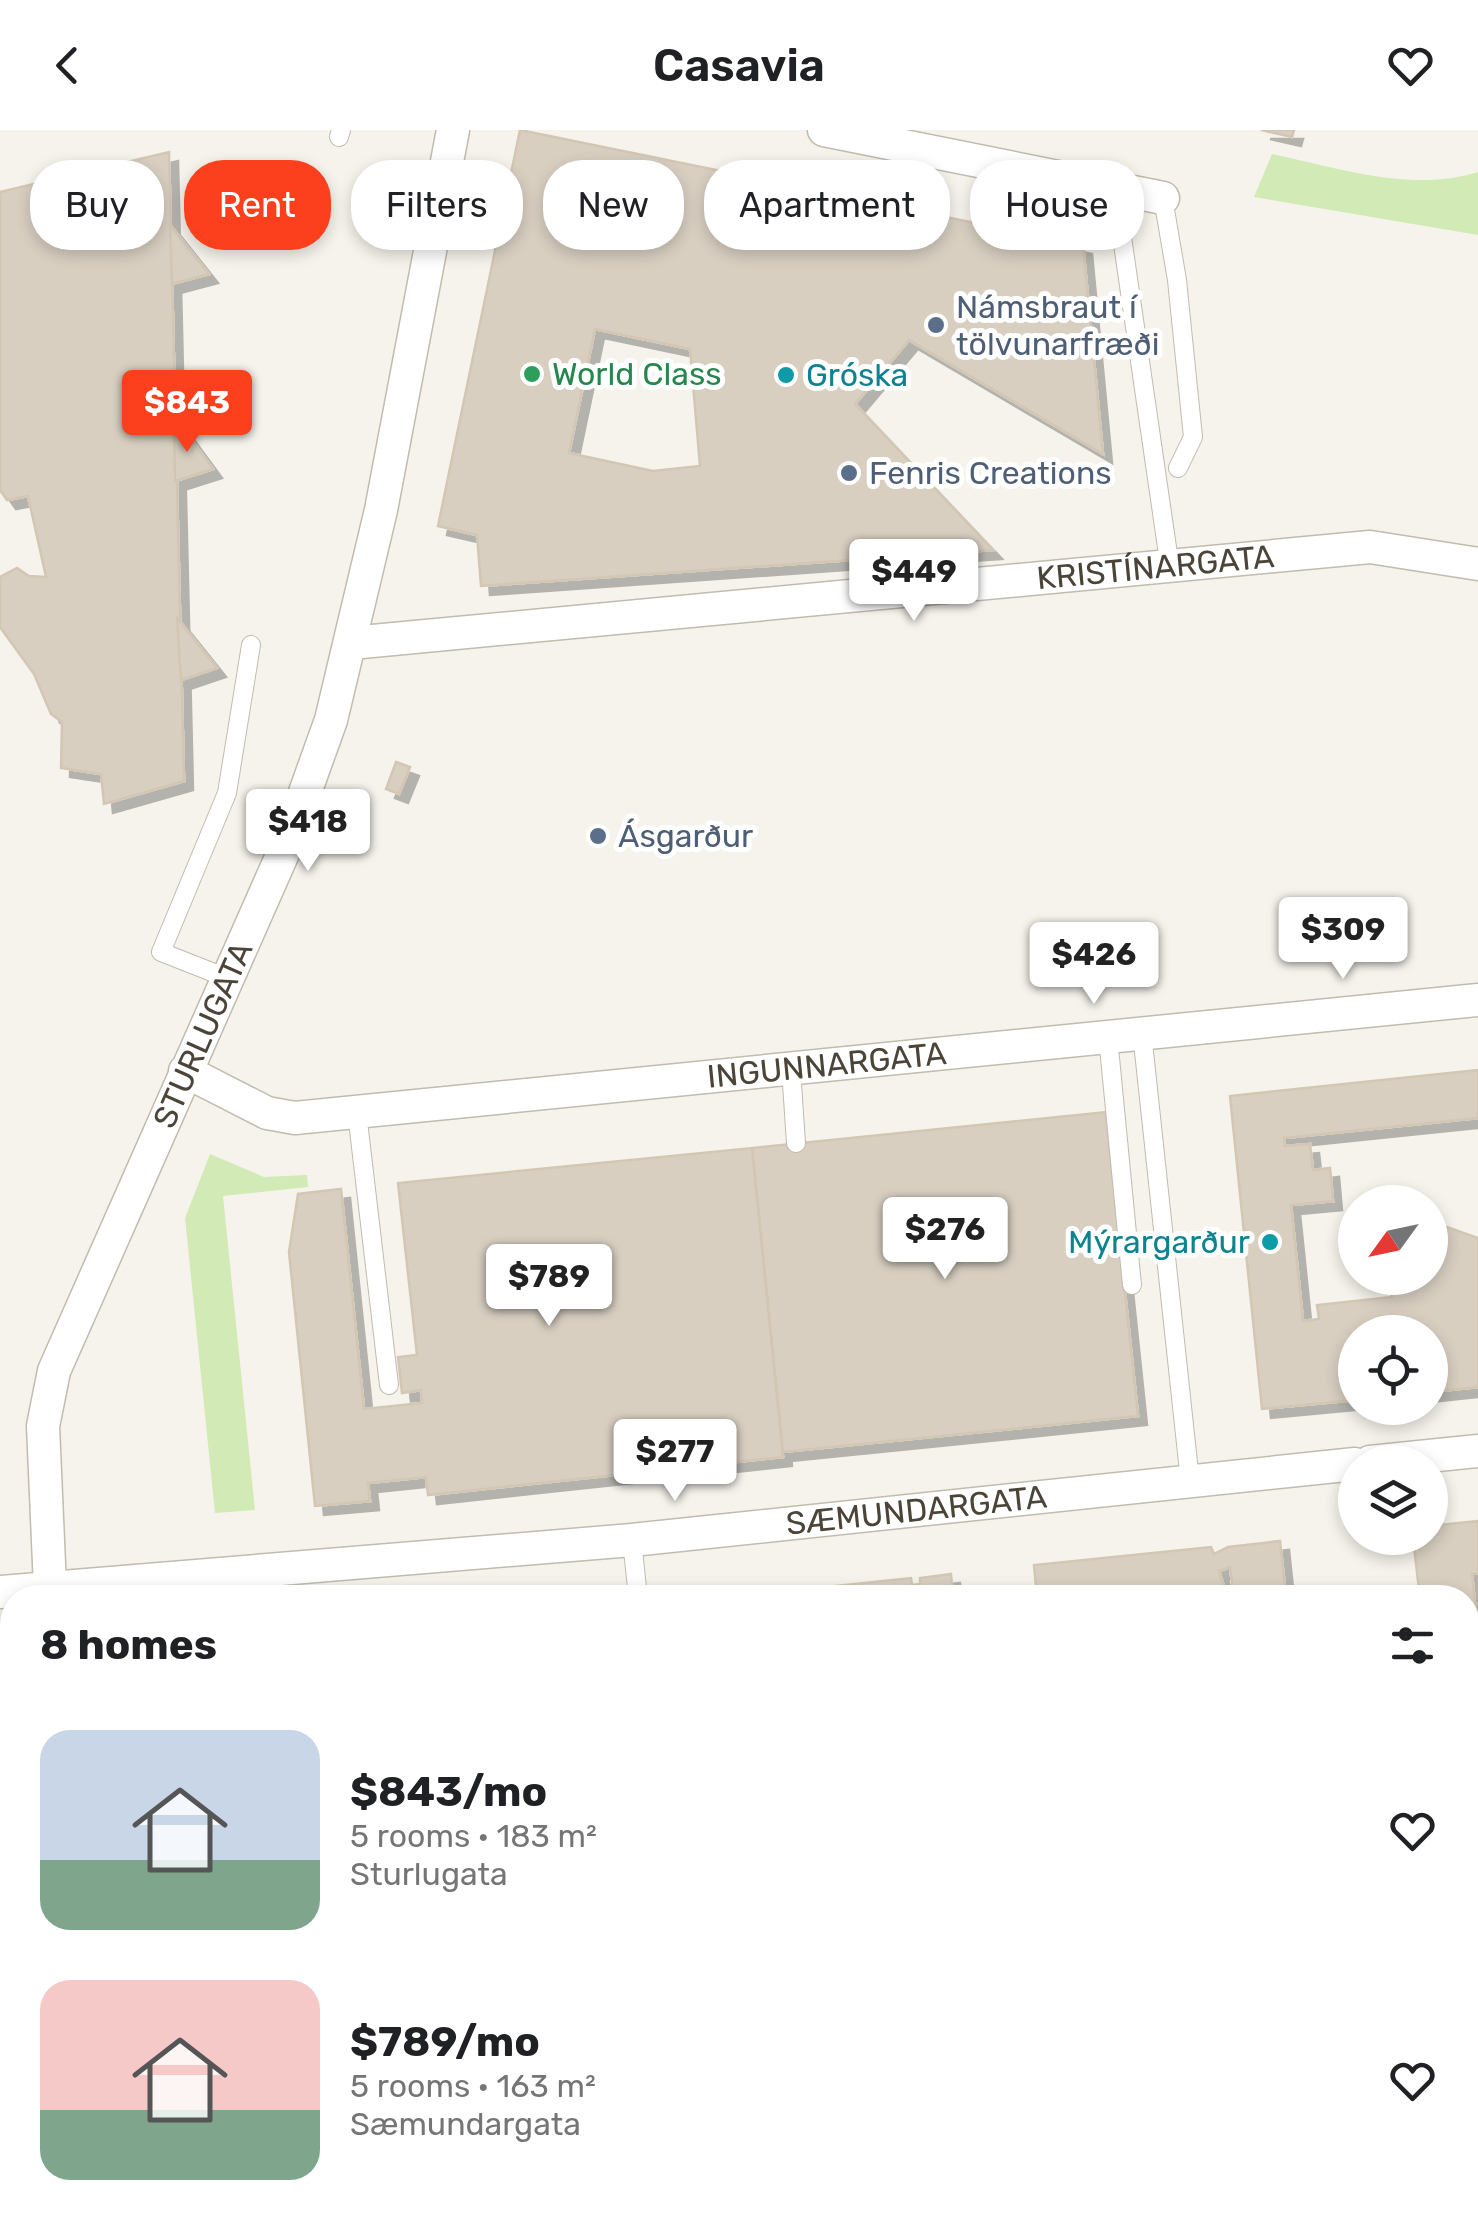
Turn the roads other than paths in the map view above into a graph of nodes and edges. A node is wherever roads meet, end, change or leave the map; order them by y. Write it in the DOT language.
graph roads {
  1 [pos="453,130"];
  2 [pos="824,130"];
  3 [pos="972,160"];
  4 [pos="1144,194"];
  5 [pos="1163,198"];
  6 [pos="1124,250"];
  7 [pos="1178,468"];
  8 [pos="1478,564"];
  9 [pos="1170,568"];
  10 [pos="351,643"];
  11 [pos="251,646"];
  12 [pos="227,978"];
  13 [pos="1478,1000"];
  14 [pos="1142,1033"];
  15 [pos="1108,1037"];
  16 [pos="790,1069"];
  17 [pos="185,1071"];
  18 [pos="356,1112"];
  19 [pos="796,1143"];
  20 [pos="1132,1285"];
  21 [pos="389,1386"];
  22 [pos="1478,1451"];
  23 [pos="1448,1454"];
  24 [pos="1338,1466"];
  25 [pos="1190,1481"];
  26 [pos="632,1540"];
  27 [pos="50,1585"];
  28 [pos="253,1585"];
  29 [pos="637,1585"];
  1 -- 10 [label="street, STURLUGATA"];
  2 -- 3 [label="street"];
  4 -- 5 [label="street"];
  5 -- 7 [label="lane"];
  6 -- 9 [label="lane"];
  8 -- 9 [label="street, KRISTÍNARGATA"];
  9 -- 10 [label="street, KRISTÍNARGATA"];
  10 -- 12 [label="street, STURLUGATA"];
  11 -- 12 [label="lane"];
  12 -- 17 [label="street, STURLUGATA"];
  13 -- 14 [label="street, INGUNNARGATA"];
  14 -- 15 [label="street, INGUNNARGATA"];
  14 -- 25 [label="lane"];
  15 -- 16 [label="street, INGUNNARGATA"];
  15 -- 20 [label="lane"];
  16 -- 18 [label="street, INGUNNARGATA"];
  16 -- 19 [label="lane"];
  17 -- 18 [label="street, INGUNNARGATA"];
  17 -- 27 [label="street, STURLUGATA"];
  18 -- 21 [label="lane"];
  22 -- 23 [label="street"];
  24 -- 25 [label="street, SÆMUNDARGATA"];
  25 -- 26 [label="street, SÆMUNDARGATA"];
  26 -- 28 [label="street, SÆMUNDARGATA"];
  26 -- 29 [label="lane"];
}
